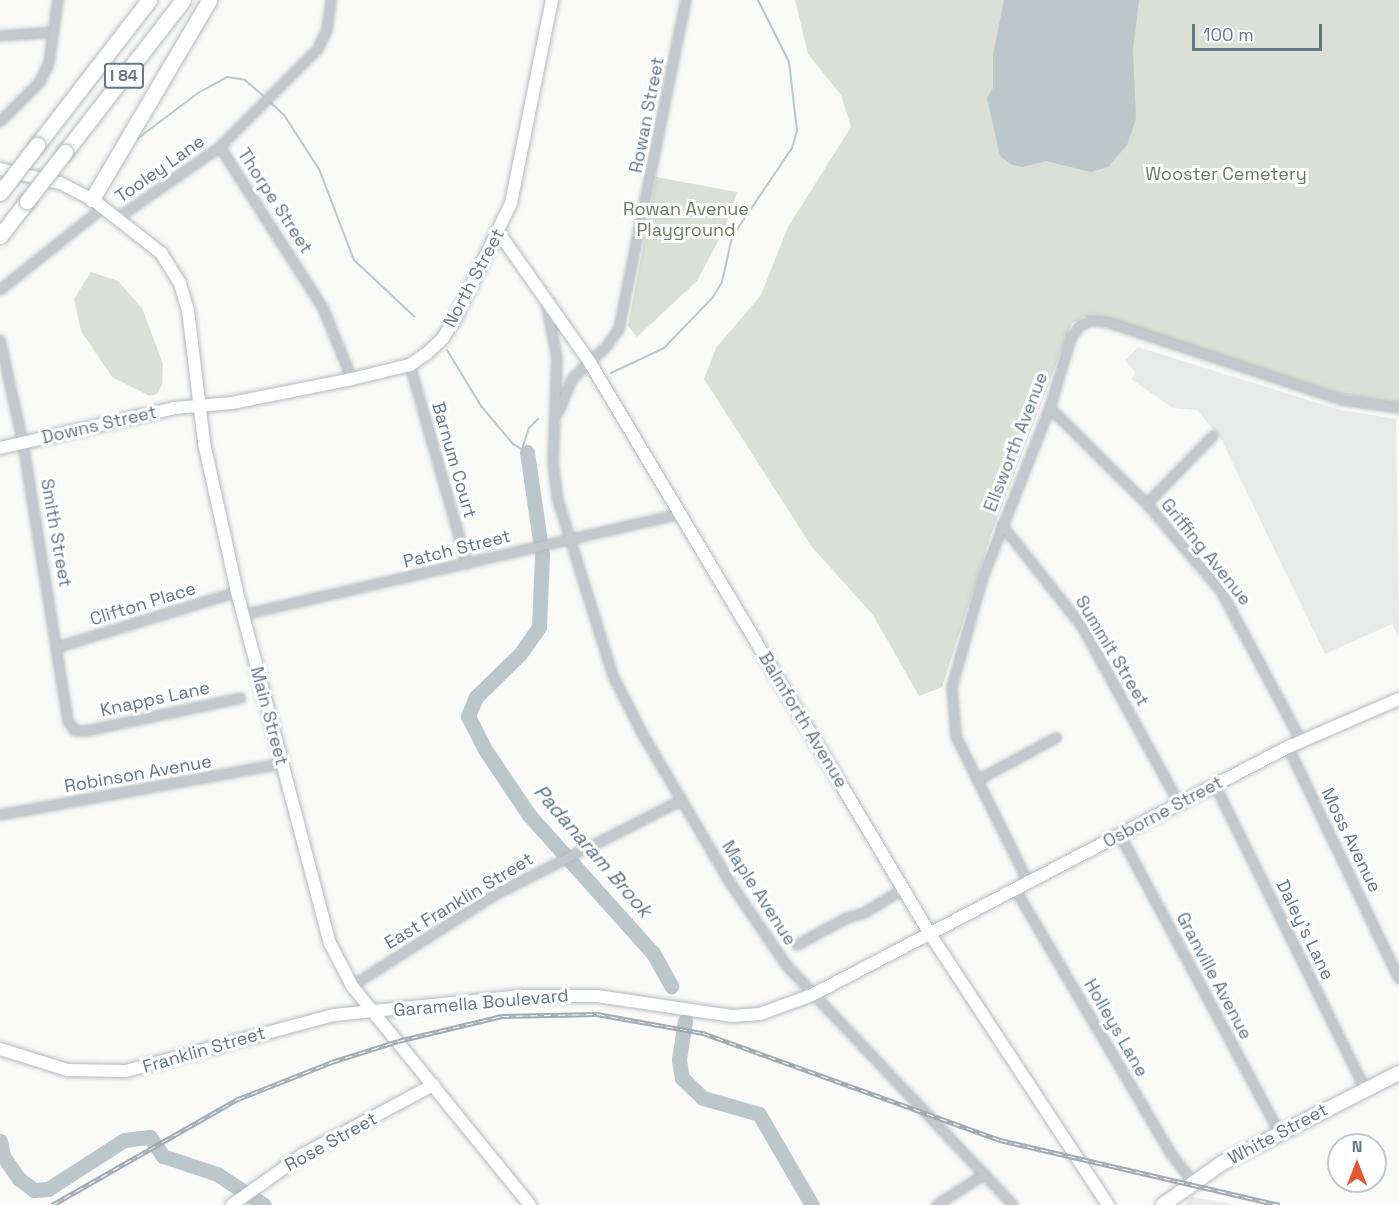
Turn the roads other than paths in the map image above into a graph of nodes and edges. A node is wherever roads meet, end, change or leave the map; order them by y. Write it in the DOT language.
graph roads {
  1 [pos="58,0"];
  2 [pos="150,0"];
  3 [pos="183,0"];
  4 [pos="209,0"];
  5 [pos="331,0"];
  6 [pos="552,0"];
  7 [pos="686,0"];
  8 [pos="54,32"];
  9 [pos="0,36"];
  10 [pos="0,122"];
  11 [pos="220,147"];
  12 [pos="0,170"];
  13 [pos="0,193"];
  14 [pos="98,203"];
  15 [pos="118,218"];
  16 [pos="499,233"];
  17 [pos="0,236"];
  18 [pos="0,290"];
  19 [pos="542,296"];
  20 [pos="0,340"];
  21 [pos="589,361"];
  22 [pos="410,365"];
  23 [pos="352,379"];
  24 [pos="199,407"];
  25 [pos="1050,408"];
  26 [pos="1399,408"];
  27 [pos="554,428"];
  28 [pos="1213,436"];
  29 [pos="23,443"];
  30 [pos="0,448"];
  31 [pos="1147,504"];
  32 [pos="680,514"];
  33 [pos="1002,525"];
  34 [pos="568,539"];
  35 [pos="467,564"];
  36 [pos="237,592"];
  37 [pos="243,615"];
  38 [pos="59,647"];
  39 [pos="241,698"];
  40 [pos="1399,699"];
  41 [pos="75,731"];
  42 [pos="1056,738"];
  43 [pos="1301,741"];
  44 [pos="1288,747"];
  45 [pos="282,764"];
  46 [pos="978,780"];
  47 [pos="1215,784"];
  48 [pos="682,800"];
  49 [pos="1179,803"];
  50 [pos="0,815"];
  51 [pos="1120,835"];
  52 [pos="1029,882"];
  53 [pos="904,889"];
  54 [pos="1016,889"];
  55 [pos="930,934"];
  56 [pos="797,945"];
  57 [pos="1399,979"];
  58 [pos="352,987"];
  59 [pos="812,995"];
  60 [pos="372,1012"];
  61 [pos="0,1049"];
  62 [pos="1399,1073"];
  63 [pos="433,1085"];
  64 [pos="1365,1089"];
  65 [pos="1280,1133"];
  66 [pos="985,1174"];
  67 [pos="1192,1181"];
  68 [pos="232,1205"];
  69 [pos="530,1205"];
  70 [pos="937,1205"];
  71 [pos="1013,1205"];
  72 [pos="1108,1205"];
  73 [pos="1163,1205"];
  1 -- 8 [label="street"];
  2 -- 13 [label="highway, I 84, bridge"];
  3 -- 17 [label="highway, I 84, bridge"];
  4 -- 14 [label="highway"];
  5 -- 11 [label="street, Thorpe Street"];
  6 -- 16 [label="main road, North Street"];
  7 -- 21 [label="street, Rowan Street"];
  8 -- 9 [label="street"];
  8 -- 10 [label="street"];
  11 -- 15 [label="street, Tooley Lane"];
  11 -- 23 [label="street, Thorpe Street"];
  12 -- 14 [label="main road, Main Street"];
  14 -- 15 [label="main road, Main Street"];
  14 -- 18 [label="street"];
  15 -- 24 [label="main road, Main Street"];
  16 -- 19 [label="main road, Balmforth Avenue"];
  16 -- 22 [label="main road, North Street"];
  19 -- 21 [label="main road, Balmforth Avenue"];
  19 -- 27 [label="street, Rowan Street"];
  20 -- 29 [label="street, Smith Street"];
  21 -- 27 [label="street, Rowan Street"];
  21 -- 32 [label="main road, Balmforth Avenue"];
  22 -- 23 [label="main road, North Street"];
  22 -- 35 [label="street, Barnum Court"];
  23 -- 24 [label="main road, North Street"];
  24 -- 29 [label="main road, Downs Street"];
  24 -- 36 [label="main road, Main Street"];
  25 -- 26 [label="street, Ellsworth Avenue"];
  25 -- 31 [label="street, Griffing Avenue"];
  25 -- 33 [label="street, Ellsworth Avenue"];
  27 -- 34 [label="street, Rowan Street"];
  28 -- 31 [label="street"];
  29 -- 30 [label="main road, Downs Street"];
  29 -- 38 [label="street, Smith Street"];
  31 -- 43 [label="street, Griffing Avenue"];
  32 -- 34 [label="street, Patch Street"];
  32 -- 53 [label="main road, Balmforth Avenue"];
  33 -- 46 [label="street, Ellsworth Avenue"];
  33 -- 49 [label="street, Summit Street"];
  34 -- 35 [label="street, Patch Street"];
  34 -- 48 [label="street, Maple Avenue"];
  35 -- 37 [label="street, Patch Street"];
  36 -- 37 [label="main road, Main Street"];
  36 -- 38 [label="street, Clifton Place"];
  37 -- 45 [label="main road, Main Street"];
  38 -- 41 [label="street, Smith Street"];
  39 -- 41 [label="street, Knapps Lane"];
  40 -- 43 [label="main road, Osborne Street"];
  42 -- 46 [label="street"];
  43 -- 44 [label="main road, Osborne Street"];
  44 -- 47 [label="main road, Osborne Street"];
  44 -- 57 [label="street, Moss Avenue"];
  45 -- 50 [label="street, Robinson Avenue"];
  45 -- 58 [label="main road, Main Street"];
  46 -- 52 [label="street, Ellsworth Avenue"];
  47 -- 49 [label="main road, Osborne Street"];
  47 -- 64 [label="street, Daley's Lane"];
  48 -- 58 [label="street, East Franklin Street"];
  48 -- 59 [label="street, Maple Avenue"];
  49 -- 51 [label="main road, Osborne Street"];
  51 -- 52 [label="main road, Osborne Street"];
  51 -- 65 [label="street, Granville Avenue"];
  52 -- 54 [label="main road, Osborne Street"];
  53 -- 55 [label="main road, Balmforth Avenue"];
  53 -- 56 [label="street"];
  54 -- 55 [label="main road, Osborne Street"];
  54 -- 67 [label="street, Holleys Lane"];
  55 -- 59 [label="main road, Garamella Boulevard"];
  55 -- 72 [label="main road, Balmforth Avenue"];
  58 -- 60 [label="main road, Main Street"];
  59 -- 60 [label="main road, Garamella Boulevard"];
  59 -- 66 [label="street, Maple Avenue"];
  60 -- 61 [label="main road, Franklin Street"];
  60 -- 63 [label="main road, Main Street"];
  62 -- 64 [label="main road, White Street"];
  63 -- 68 [label="main road, Rose Street"];
  63 -- 69 [label="main road, Main Street"];
  64 -- 65 [label="main road, White Street"];
  65 -- 67 [label="main road, White Street"];
  66 -- 70 [label="street"];
  66 -- 71 [label="street, Maple Avenue"];
  67 -- 73 [label="main road, White Street"];
}
